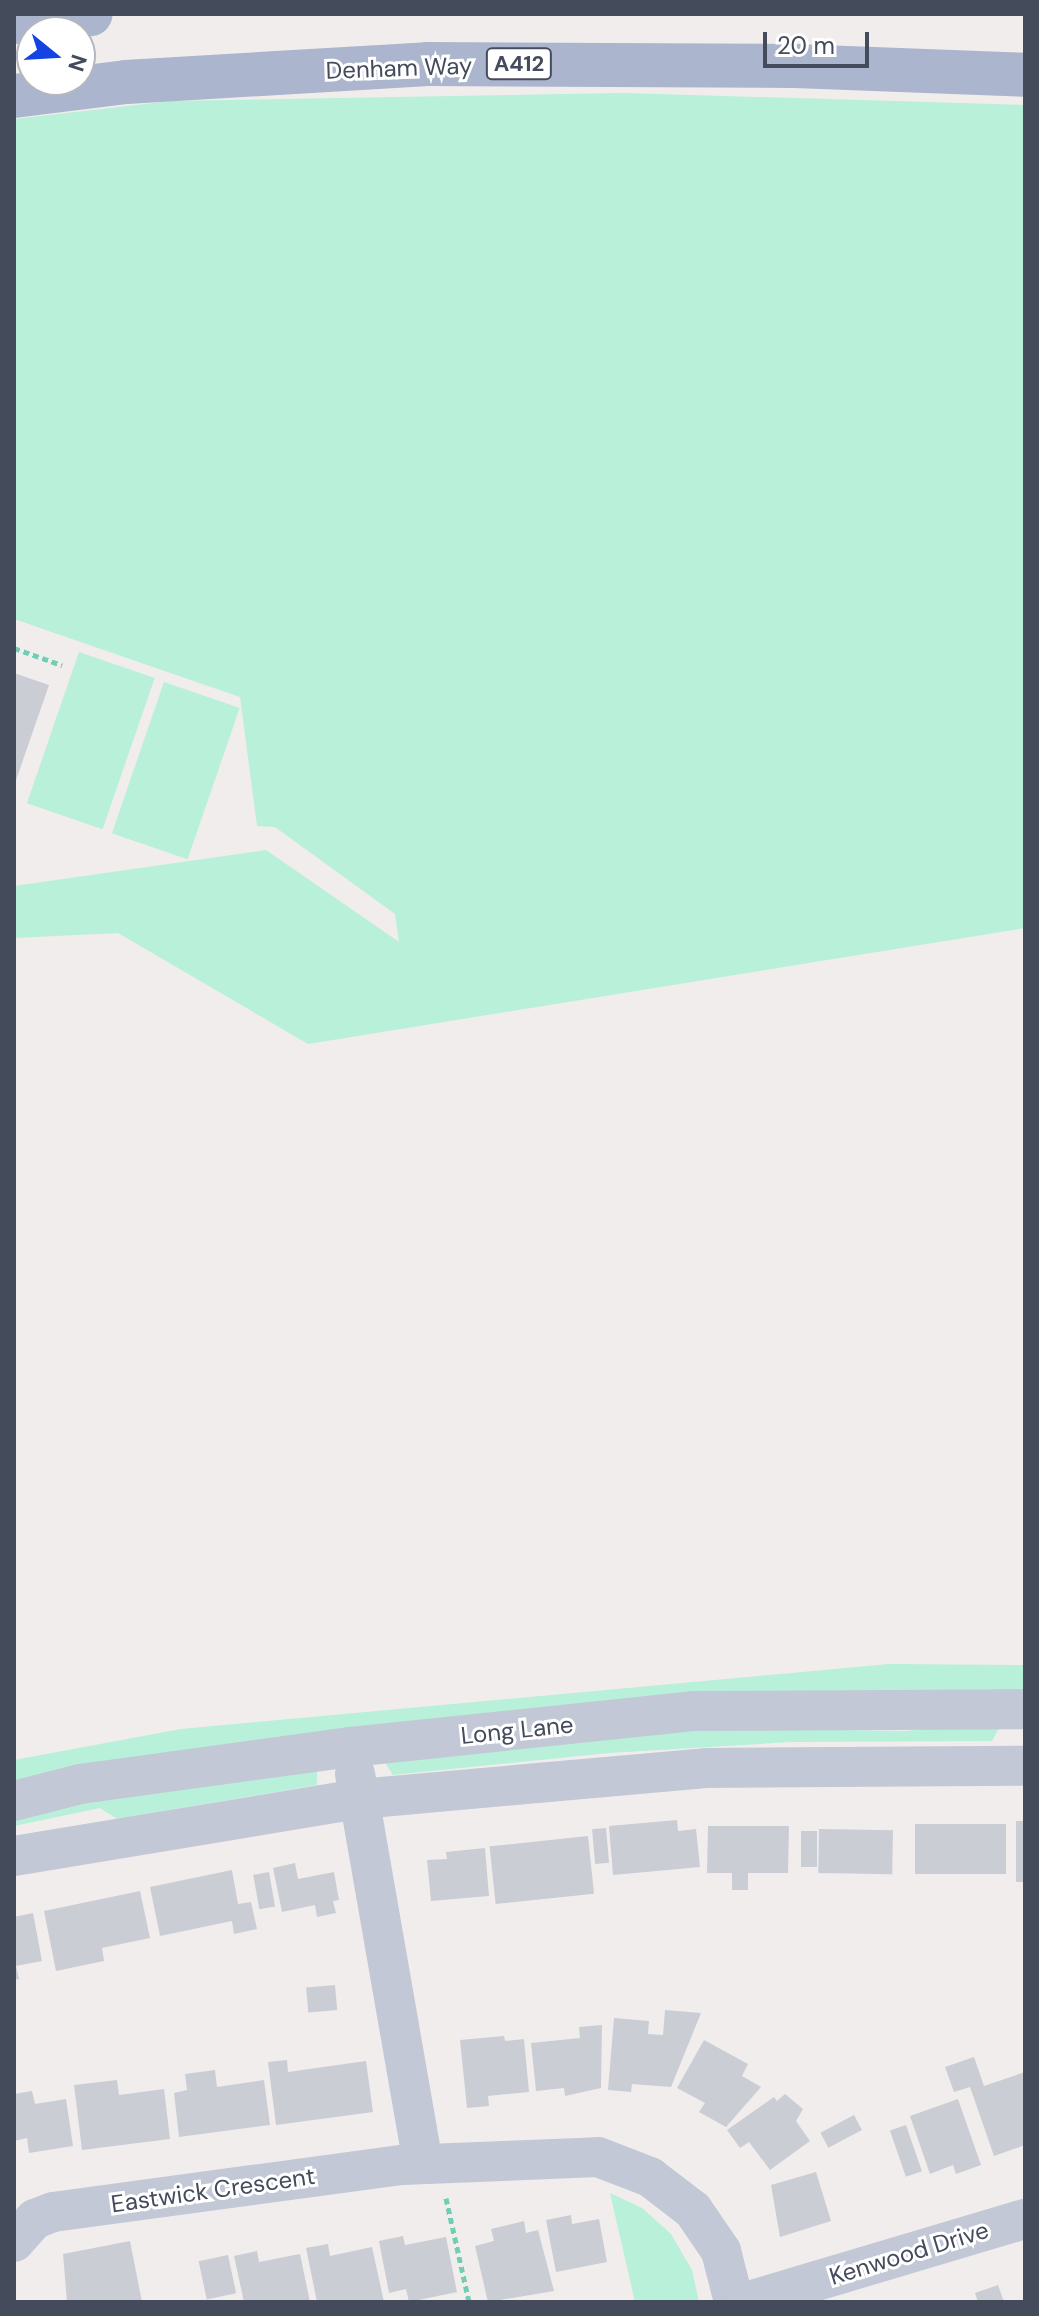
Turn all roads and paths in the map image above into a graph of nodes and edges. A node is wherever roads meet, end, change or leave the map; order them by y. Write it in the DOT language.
graph roads {
  1 [pos="91,14"];
  2 [pos="14,22"];
  3 [pos="1025,75"];
  4 [pos="14,96"];
  5 [pos="14,648"];
  6 [pos="62,665"];
  7 [pos="1025,1709"];
  8 [pos="351,1747"];
  9 [pos="1025,1766"];
  10 [pos="359,1799"];
  11 [pos="14,1801"];
  12 [pos="14,1856"];
  13 [pos="431,2164"];
  14 [pos="1025,2219"];
  15 [pos="14,2242"];
  16 [pos="469,2302"];
  17 [pos="734,2302"];
  18 [pos="746,2302"];
  1 -- 2 [label="main road"];
  3 -- 4 [label="main road, Denham Way / A412"];
  5 -- 6 [label="path"];
  7 -- 8 [label="street, Long Lane"];
  8 -- 10 [label="street"];
  8 -- 11 [label="street, Long Lane"];
  9 -- 10 [label="street"];
  10 -- 12 [label="street"];
  10 -- 13 [label="street"];
  13 -- 15 [label="street, Eastwick Crescent"];
  13 -- 16 [label="path"];
  13 -- 17 [label="street, Eastwick Crescent"];
  14 -- 18 [label="street, Kenwood Drive"];
}
